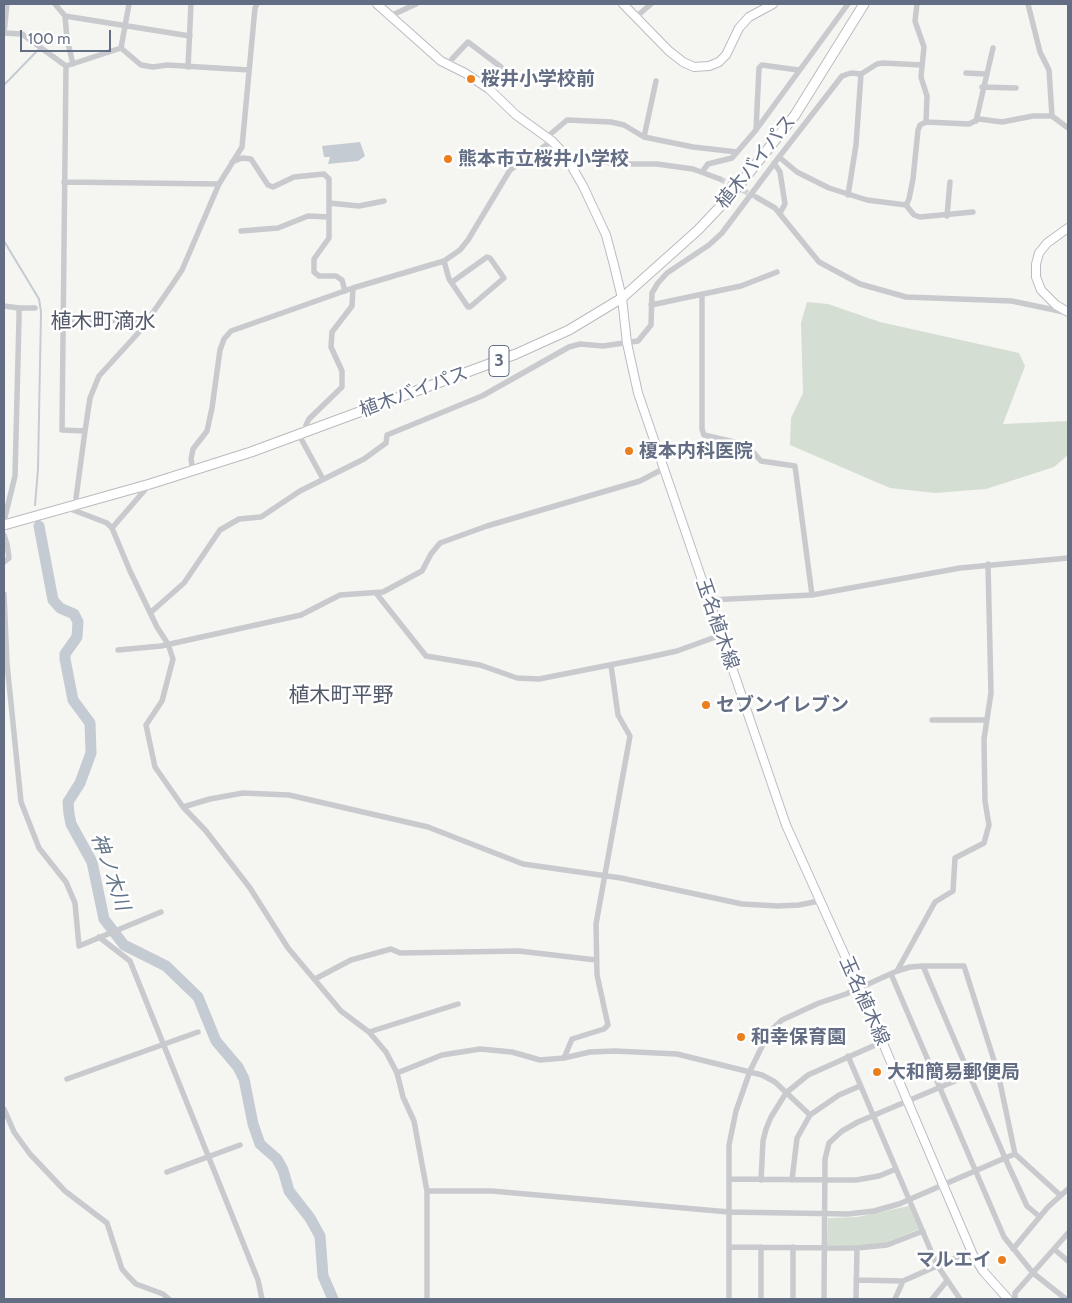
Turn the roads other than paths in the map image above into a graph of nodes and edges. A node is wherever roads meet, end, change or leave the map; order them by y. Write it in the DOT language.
graph roads {
  1 [pos="7,4"];
  2 [pos="55,4"];
  3 [pos="129,4"];
  4 [pos="191,4"];
  5 [pos="257,4"];
  6 [pos="377,4"];
  7 [pos="416,4"];
  8 [pos="623,4"];
  9 [pos="651,4"];
  10 [pos="773,4"];
  11 [pos="848,4"];
  12 [pos="864,4"];
  13 [pos="917,4"];
  14 [pos="1028,4"];
  15 [pos="65,16"];
  16 [pos="388,17"];
  17 [pos="636,17"];
  18 [pos="126,27"];
  19 [pos="4,33"];
  20 [pos="190,36"];
  21 [pos="121,48"];
  22 [pos="993,48"];
  23 [pos="452,59"];
  24 [pos="73,64"];
  25 [pos="922,65"];
  26 [pos="66,66"];
  27 [pos="188,67"];
  28 [pos="249,70"];
  29 [pos="798,70"];
  30 [pos="966,73"];
  31 [pos="861,74"];
  32 [pos="986,74"];
  33 [pos="656,81"];
  34 [pos="982,87"];
  35 [pos="1016,88"];
  36 [pos="488,89"];
  37 [pos="1052,116"];
  38 [pos="976,121"];
  39 [pos="926,122"];
  40 [pos="1068,128"];
  41 [pos="756,130"];
  42 [pos="644,137"];
  43 [pos="550,139"];
  44 [pos="737,152"];
  45 [pos="565,155"];
  46 [pos="779,157"];
  47 [pos="230,163"];
  48 [pos="774,163"];
  49 [pos="702,172"];
  50 [pos="720,179"];
  51 [pos="64,182"];
  52 [pos="950,182"];
  53 [pos="219,184"];
  54 [pos="848,195"];
  55 [pos="756,197"];
  56 [pos="384,201"];
  57 [pos="329,203"];
  58 [pos="906,205"];
  59 [pos="973,212"];
  60 [pos="780,213"];
  61 [pos="947,216"];
  62 [pos="329,217"];
  63 [pos="1068,228"];
  64 [pos="241,231"];
  65 [pos="444,261"];
  66 [pos="777,272"];
  67 [pos="452,282"];
  68 [pos="353,288"];
  69 [pos="345,291"];
  70 [pos="702,295"];
  71 [pos="622,298"];
  72 [pos="651,305"];
  73 [pos="4,306"];
  74 [pos="19,308"];
  75 [pos="35,308"];
  76 [pos="1068,313"];
  77 [pos="148,320"];
  78 [pos="64,321"];
  79 [pos="627,343"];
  80 [pos="85,431"];
  81 [pos="303,433"];
  82 [pos="664,469"];
  83 [pos="193,471"];
  84 [pos="323,479"];
  85 [pos="150,484"];
  86 [pos="78,504"];
  87 [pos="67,507"];
  88 [pos="4,526"];
  89 [pos="112,528"];
  90 [pos="4,535"];
  91 [pos="1068,558"];
  92 [pos="4,562"];
  93 [pos="988,564"];
  94 [pos="376,593"];
  95 [pos="4,594"];
  96 [pos="812,595"];
  97 [pos="708,600"];
  98 [pos="150,613"];
  99 [pos="721,635"];
  100 [pos="168,644"];
  101 [pos="118,650"];
  102 [pos="611,665"];
  103 [pos="932,720"];
  104 [pos="986,720"];
  105 [pos="183,807"];
  106 [pos="606,875"];
  107 [pos="819,901"];
  108 [pos="161,912"];
  109 [pos="99,938"];
  110 [pos="596,960"];
  111 [pos="923,966"];
  112 [pos="894,972"];
  113 [pos="314,979"];
  114 [pos="859,987"];
  115 [pos="458,1004"];
  116 [pos="198,1032"];
  117 [pos="369,1032"];
  118 [pos="882,1042"];
  119 [pos="164,1044"];
  120 [pos="848,1056"];
  121 [pos="564,1058"];
  122 [pos="995,1064"];
  123 [pos="750,1071"];
  124 [pos="397,1073"];
  125 [pos="968,1074"];
  126 [pos="68,1079"];
  127 [pos="860,1086"];
  128 [pos="940,1087"];
  129 [pos="786,1093"];
  130 [pos="907,1101"];
  131 [pos="4,1109"];
  132 [pos="810,1115"];
  133 [pos="873,1116"];
  134 [pos="240,1145"];
  135 [pos="1015,1154"];
  136 [pos="209,1157"];
  137 [pos="1005,1158"];
  138 [pos="896,1169"];
  139 [pos="976,1170"];
  140 [pos="167,1172"];
  141 [pos="728,1179"];
  142 [pos="761,1180"];
  143 [pos="792,1180"];
  144 [pos="824,1180"];
  145 [pos="942,1185"];
  146 [pos="1068,1189"];
  147 [pos="427,1191"];
  148 [pos="1060,1194"];
  149 [pos="909,1199"];
  150 [pos="729,1212"];
  151 [pos="823,1213"];
  152 [pos="1040,1217"];
  153 [pos="923,1231"];
  154 [pos="1068,1233"];
  155 [pos="729,1247"];
  156 [pos="761,1247"];
  157 [pos="793,1247"];
  158 [pos="823,1248"];
  159 [pos="857,1248"];
  160 [pos="1012,1249"];
  161 [pos="1054,1250"];
  162 [pos="971,1251"];
  163 [pos="1068,1261"];
  164 [pos="938,1266"];
  165 [pos="1034,1272"];
  166 [pos="856,1280"];
  167 [pos="903,1281"];
  168 [pos="946,1282"];
  169 [pos="169,1299"];
  170 [pos="262,1299"];
  171 [pos="427,1299"];
  172 [pos="729,1299"];
  173 [pos="761,1299"];
  174 [pos="792,1299"];
  175 [pos="824,1299"];
  176 [pos="856,1299"];
  177 [pos="894,1299"];
  178 [pos="932,1299"];
  179 [pos="960,1299"];
  180 [pos="1008,1299"];
  181 [pos="1015,1299"];
  182 [pos="1066,1299"];
  1 -- 19 [label="street"];
  2 -- 15 [label="street"];
  3 -- 18 [label="street"];
  4 -- 20 [label="street"];
  5 -- 28 [label="street"];
  6 -- 16 [label="main road, 玉名植木線"];
  7 -- 16 [label="street"];
  8 -- 17 [label="main road"];
  9 -- 17 [label="street"];
  10 -- 17 [label="main road"];
  11 -- 29 [label="street"];
  12 -- 71 [label="highway, 植木バイパス / 3"];
  13 -- 25 [label="street"];
  14 -- 37 [label="street"];
  15 -- 18 [label="street"];
  15 -- 24 [label="street"];
  16 -- 36 [label="main road, 玉名植木線"];
  18 -- 20 [label="street"];
  18 -- 21 [label="street"];
  19 -- 26 [label="street"];
  20 -- 27 [label="street"];
  21 -- 24 [label="street"];
  21 -- 27 [label="street"];
  22 -- 32 [label="street"];
  23 -- 36 [label="street"];
  24 -- 26 [label="street"];
  25 -- 31 [label="street"];
  25 -- 39 [label="street"];
  26 -- 51 [label="street"];
  27 -- 28 [label="street"];
  28 -- 47 [label="street"];
  29 -- 41 [label="street"];
  29 -- 41 [label="street"];
  30 -- 32 [label="street"];
  31 -- 46 [label="street"];
  31 -- 54 [label="street"];
  32 -- 34 [label="street"];
  33 -- 42 [label="street"];
  34 -- 35 [label="street"];
  34 -- 38 [label="street"];
  36 -- 43 [label="main road, 玉名植木線"];
  37 -- 38 [label="street"];
  37 -- 40 [label="street"];
  38 -- 39 [label="street"];
  39 -- 58 [label="street"];
  41 -- 44 [label="street"];
  42 -- 43 [label="street"];
  42 -- 44 [label="street"];
  43 -- 45 [label="main road, 玉名植木線"];
  43 -- 65 [label="street"];
  44 -- 49 [label="street"];
  45 -- 49 [label="street"];
  45 -- 71 [label="main road, 玉名植木線"];
  46 -- 48 [label="street"];
  46 -- 54 [label="street"];
  47 -- 53 [label="street"];
  47 -- 57 [label="street"];
  48 -- 60 [label="street"];
  48 -- 72 [label="street"];
  49 -- 50 [label="street"];
  51 -- 53 [label="street"];
  51 -- 78 [label="street"];
  52 -- 61 [label="street"];
  53 -- 77 [label="street"];
  54 -- 58 [label="street"];
  55 -- 60 [label="street"];
  56 -- 57 [label="street"];
  57 -- 62 [label="street"];
  58 -- 61 [label="street"];
  59 -- 61 [label="street"];
  60 -- 76 [label="street"];
  62 -- 64 [label="street"];
  62 -- 69 [label="street"];
  63 -- 76 [label="main road"];
  65 -- 67 [label="street"];
  65 -- 68 [label="street"];
  66 -- 70 [label="street"];
  67 -- 67 [label="street"];
  68 -- 69 [label="street"];
  68 -- 81 [label="street"];
  69 -- 83 [label="street"];
  70 -- 72 [label="street"];
  70 -- 96 [label="street"];
  71 -- 79 [label="main road, 玉名植木線"];
  71 -- 81 [label="highway, 植木バイパス / 3"];
  72 -- 79 [label="street"];
  73 -- 74 [label="street"];
  74 -- 75 [label="street"];
  74 -- 88 [label="street"];
  77 -- 78 [label="street"];
  77 -- 80 [label="street"];
  78 -- 80 [label="street"];
  79 -- 82 [label="main road, 玉名植木線"];
  79 -- 84 [label="street"];
  80 -- 86 [label="street"];
  81 -- 83 [label="highway, 植木バイパス / 3"];
  81 -- 84 [label="street"];
  82 -- 94 [label="street"];
  82 -- 97 [label="main road, 玉名植木線"];
  83 -- 85 [label="highway, 植木バイパス / 3"];
  84 -- 98 [label="street"];
  85 -- 86 [label="highway, 植木バイパス / 3"];
  85 -- 89 [label="street"];
  86 -- 87 [label="highway, 植木バイパス / 3"];
  87 -- 88 [label="highway, 植木バイパス / 3"];
  87 -- 89 [label="street"];
  89 -- 98 [label="street"];
  90 -- 92 [label="street"];
  91 -- 93 [label="street"];
  93 -- 96 [label="street"];
  93 -- 104 [label="street"];
  94 -- 100 [label="street"];
  94 -- 102 [label="street"];
  95 -- 109 [label="street"];
  96 -- 97 [label="street"];
  97 -- 99 [label="main road, 玉名植木線"];
  98 -- 100 [label="street"];
  99 -- 102 [label="street"];
  99 -- 107 [label="main road, 玉名植木線"];
  100 -- 101 [label="street"];
  100 -- 105 [label="street"];
  102 -- 106 [label="street"];
  103 -- 104 [label="street"];
  104 -- 112 [label="street"];
  105 -- 106 [label="street"];
  105 -- 113 [label="street"];
  106 -- 107 [label="street"];
  106 -- 110 [label="street"];
  107 -- 114 [label="main road, 玉名植木線"];
  108 -- 109 [label="street"];
  109 -- 119 [label="street"];
  110 -- 113 [label="street"];
  110 -- 121 [label="street"];
  111 -- 112 [label="street"];
  111 -- 122 [label="street"];
  111 -- 125 [label="street"];
  112 -- 114 [label="street"];
  112 -- 128 [label="street"];
  113 -- 117 [label="street"];
  114 -- 118 [label="main road, 玉名植木線"];
  114 -- 123 [label="street"];
  115 -- 117 [label="street"];
  116 -- 119 [label="street"];
  117 -- 124 [label="street"];
  118 -- 120 [label="street"];
  118 -- 130 [label="main road, 玉名植木線"];
  119 -- 126 [label="street"];
  119 -- 136 [label="street"];
  120 -- 127 [label="street"];
  120 -- 129 [label="street"];
  121 -- 123 [label="street"];
  121 -- 124 [label="street"];
  122 -- 125 [label="street"];
  122 -- 135 [label="street"];
  123 -- 129 [label="street"];
  123 -- 141 [label="street"];
  124 -- 147 [label="street"];
  125 -- 128 [label="street"];
  125 -- 137 [label="street"];
  127 -- 132 [label="street"];
  127 -- 133 [label="street"];
  128 -- 130 [label="street"];
  128 -- 139 [label="street"];
  129 -- 132 [label="street"];
  129 -- 142 [label="street"];
  130 -- 133 [label="street"];
  130 -- 145 [label="main road, 玉名植木線"];
  131 -- 169 [label="street"];
  132 -- 143 [label="street"];
  133 -- 138 [label="street"];
  133 -- 144 [label="street"];
  134 -- 136 [label="street"];
  135 -- 137 [label="street"];
  135 -- 148 [label="street"];
  136 -- 140 [label="street"];
  136 -- 170 [label="street"];
  137 -- 139 [label="street"];
  137 -- 152 [label="street"];
  138 -- 144 [label="street"];
  138 -- 149 [label="street"];
  139 -- 145 [label="street"];
  139 -- 160 [label="street"];
  141 -- 142 [label="street"];
  141 -- 150 [label="street"];
  142 -- 143 [label="street"];
  143 -- 144 [label="street"];
  144 -- 151 [label="street"];
  145 -- 149 [label="street"];
  145 -- 162 [label="main road, 玉名植木線"];
  146 -- 148 [label="street"];
  147 -- 150 [label="street"];
  147 -- 171 [label="street"];
  148 -- 152 [label="street"];
  149 -- 151 [label="street"];
  149 -- 153 [label="street"];
  150 -- 151 [label="street"];
  150 -- 155 [label="street"];
  151 -- 158 [label="street"];
  152 -- 160 [label="street"];
  153 -- 159 [label="street"];
  153 -- 164 [label="street"];
  154 -- 161 [label="street"];
  155 -- 156 [label="street"];
  155 -- 172 [label="street"];
  156 -- 157 [label="street"];
  156 -- 173 [label="street"];
  157 -- 158 [label="street"];
  157 -- 174 [label="street"];
  158 -- 159 [label="street"];
  158 -- 175 [label="street"];
  159 -- 166 [label="street"];
  160 -- 165 [label="street"];
  161 -- 163 [label="street"];
  161 -- 165 [label="street"];
  162 -- 164 [label="street"];
  162 -- 180 [label="main road, 玉名植木線"];
  164 -- 167 [label="street"];
  164 -- 168 [label="street"];
  165 -- 181 [label="street"];
  165 -- 182 [label="street"];
  166 -- 167 [label="street"];
  166 -- 176 [label="street"];
  167 -- 177 [label="street"];
  168 -- 178 [label="street"];
  168 -- 179 [label="street"];
}
